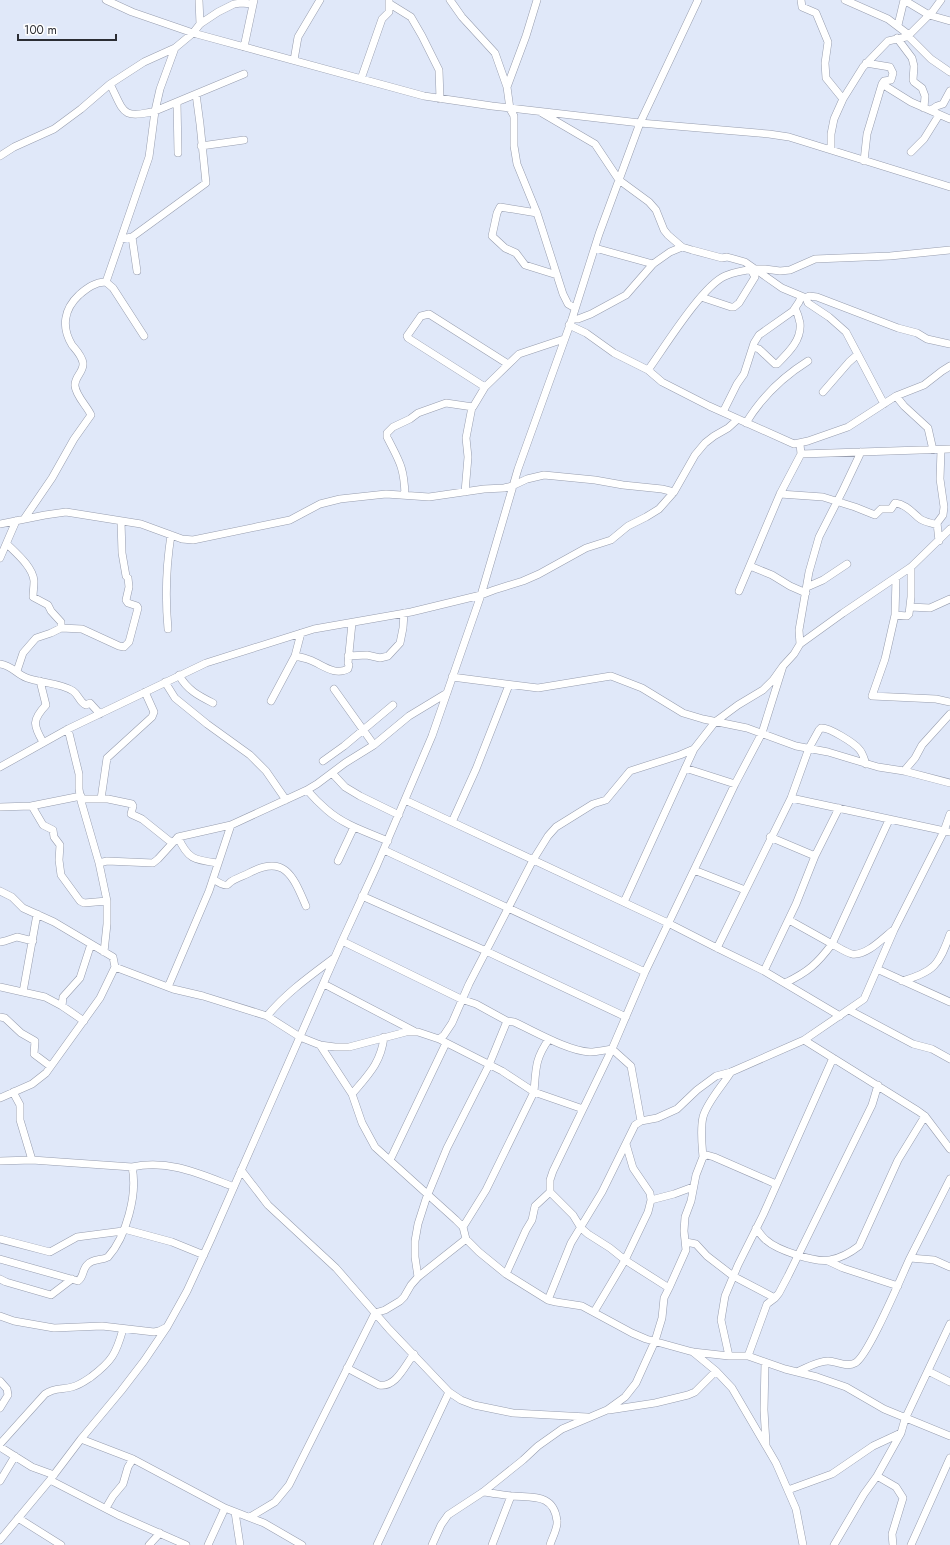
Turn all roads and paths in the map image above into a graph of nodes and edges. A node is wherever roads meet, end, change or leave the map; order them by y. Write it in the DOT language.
graph roads {
  1 [pos="106,0"];
  2 [pos="199,0"];
  3 [pos="450,0"];
  4 [pos="537,0"];
  5 [pos="698,0"];
  6 [pos="801,0"];
  7 [pos="844,0"];
  8 [pos="904,0"];
  9 [pos="941,0"];
  10 [pos="319,1"];
  11 [pos="254,2"];
  12 [pos="390,2"];
  13 [pos="929,16"];
  14 [pos="950,21"];
  15 [pos="200,24"];
  16 [pos="898,25"];
  17 [pos="193,33"];
  18 [pos="908,35"];
  19 [pos="897,38"];
  20 [pos="244,47"];
  21 [pos="175,48"];
  22 [pos="294,60"];
  23 [pos="866,63"];
  24 [pos="950,72"];
  25 [pos="244,74"];
  26 [pos="360,79"];
  27 [pos="110,84"];
  28 [pos="882,84"];
  29 [pos="507,87"];
  30 [pos="950,91"];
  31 [pos="196,94"];
  32 [pos="440,99"];
  33 [pos="844,99"];
  34 [pos="177,102"];
  35 [pos="510,108"];
  36 [pos="924,108"];
  37 [pos="931,110"];
  38 [pos="155,111"];
  39 [pos="540,112"];
  40 [pos="939,114"];
  41 [pos="950,119"];
  42 [pos="640,123"];
  43 [pos="244,140"];
  44 [pos="201,146"];
  45 [pos="831,150"];
  46 [pos="911,152"];
  47 [pos="178,153"];
  48 [pos="0,156"];
  49 [pos="864,161"];
  50 [pos="619,180"];
  51 [pos="950,187"];
  52 [pos="537,213"];
  53 [pos="132,237"];
  54 [pos="121,239"];
  55 [pos="682,247"];
  56 [pos="595,248"];
  57 [pos="950,250"];
  58 [pos="653,264"];
  59 [pos="753,269"];
  60 [pos="137,271"];
  61 [pos="557,275"];
  62 [pos="106,282"];
  63 [pos="701,297"];
  64 [pos="803,298"];
  65 [pos="575,308"];
  66 [pos="795,308"];
  67 [pos="570,322"];
  68 [pos="144,336"];
  69 [pos="564,340"];
  70 [pos="950,344"];
  71 [pos="753,347"];
  72 [pos="858,355"];
  73 [pos="808,361"];
  74 [pos="508,364"];
  75 [pos="950,366"];
  76 [pos="648,370"];
  77 [pos="485,387"];
  78 [pos="823,392"];
  79 [pos="896,396"];
  80 [pos="884,404"];
  81 [pos="472,407"];
  82 [pos="722,412"];
  83 [pos="738,419"];
  84 [pos="746,423"];
  85 [pos="800,444"];
  86 [pos="950,449"];
  87 [pos="933,450"];
  88 [pos="941,450"];
  89 [pos="861,452"];
  90 [pos="801,454"];
  91 [pos="512,486"];
  92 [pos="465,492"];
  93 [pos="674,492"];
  94 [pos="780,494"];
  95 [pos="405,495"];
  96 [pos="838,501"];
  97 [pos="24,520"];
  98 [pos="16,521"];
  99 [pos="122,521"];
  100 [pos="0,524"];
  101 [pos="937,525"];
  102 [pos="950,529"];
  103 [pos="170,536"];
  104 [pos="939,541"];
  105 [pos="7,544"];
  106 [pos="0,558"];
  107 [pos="847,564"];
  108 [pos="750,566"];
  109 [pos="911,567"];
  110 [pos="896,578"];
  111 [pos="806,590"];
  112 [pos="740,591"];
  113 [pos="481,595"];
  114 [pos="950,600"];
  115 [pos="910,607"];
  116 [pos="404,613"];
  117 [pos="895,615"];
  118 [pos="352,623"];
  119 [pos="61,628"];
  120 [pos="168,629"];
  121 [pos="302,633"];
  122 [pos="800,644"];
  123 [pos="295,656"];
  124 [pos="348,656"];
  125 [pos="0,664"];
  126 [pos="783,666"];
  127 [pos="17,671"];
  128 [pos="179,675"];
  129 [pos="452,677"];
  130 [pos="40,682"];
  131 [pos="165,682"];
  132 [pos="509,685"];
  133 [pos="334,689"];
  134 [pos="144,692"];
  135 [pos="447,693"];
  136 [pos="271,701"];
  137 [pos="950,702"];
  138 [pos="213,703"];
  139 [pos="393,704"];
  140 [pos="100,714"];
  141 [pos="950,714"];
  142 [pos="715,722"];
  143 [pos="68,729"];
  144 [pos="363,730"];
  145 [pos="762,734"];
  146 [pos="43,742"];
  147 [pos="374,746"];
  148 [pos="809,748"];
  149 [pos="694,749"];
  150 [pos="322,761"];
  151 [pos="866,764"];
  152 [pos="0,767"];
  153 [pos="685,768"];
  154 [pos="904,771"];
  155 [pos="332,773"];
  156 [pos="950,783"];
  157 [pos="735,784"];
  158 [pos="307,790"];
  159 [pos="81,797"];
  160 [pos="791,798"];
  161 [pos="101,799"];
  162 [pos="286,800"];
  163 [pos="405,800"];
  164 [pos="31,806"];
  165 [pos="0,807"];
  166 [pos="839,808"];
  167 [pos="950,814"];
  168 [pos="399,815"];
  169 [pos="889,820"];
  170 [pos="452,822"];
  171 [pos="231,825"];
  172 [pos="354,827"];
  173 [pos="947,832"];
  174 [pos="178,837"];
  175 [pos="770,837"];
  176 [pos="388,841"];
  177 [pos="172,843"];
  178 [pos="384,850"];
  179 [pos="815,856"];
  180 [pos="533,860"];
  181 [pos="338,861"];
  182 [pos="99,863"];
  183 [pos="218,863"];
  184 [pos="694,870"];
  185 [pos="213,879"];
  186 [pos="744,890"];
  187 [pos="0,892"];
  188 [pos="362,896"];
  189 [pos="107,901"];
  190 [pos="624,902"];
  191 [pos="306,906"];
  192 [pos="508,908"];
  193 [pos="37,914"];
  194 [pos="789,920"];
  195 [pos="668,923"];
  196 [pos="894,930"];
  197 [pos="950,934"];
  198 [pos="33,941"];
  199 [pos="342,941"];
  200 [pos="0,942"];
  201 [pos="91,944"];
  202 [pos="832,944"];
  203 [pos="717,948"];
  204 [pos="486,951"];
  205 [pos="104,952"];
  206 [pos="334,958"];
  207 [pos="115,967"];
  208 [pos="877,970"];
  209 [pos="764,971"];
  210 [pos="645,972"];
  211 [pos="902,981"];
  212 [pos="785,983"];
  213 [pos="324,984"];
  214 [pos="0,987"];
  215 [pos="168,987"];
  216 [pos="23,992"];
  217 [pos="462,999"];
  218 [pos="950,1002"];
  219 [pos="62,1006"];
  220 [pos="849,1010"];
  221 [pos="267,1016"];
  222 [pos="840,1016"];
  223 [pos="0,1017"];
  224 [pos="626,1017"];
  225 [pos="84,1021"];
  226 [pos="507,1021"];
  227 [pos="418,1032"];
  228 [pos="300,1037"];
  229 [pos="384,1037"];
  230 [pos="549,1038"];
  231 [pos="439,1039"];
  232 [pos="804,1040"];
  233 [pos="446,1043"];
  234 [pos="320,1045"];
  235 [pos="612,1049"];
  236 [pos="833,1058"];
  237 [pos="950,1059"];
  238 [pos="488,1065"];
  239 [pos="50,1066"];
  240 [pos="731,1072"];
  241 [pos="878,1085"];
  242 [pos="13,1092"];
  243 [pos="534,1092"];
  244 [pos="352,1094"];
  245 [pos="0,1098"];
  246 [pos="583,1109"];
  247 [pos="925,1116"];
  248 [pos="641,1121"];
  249 [pos="626,1144"];
  250 [pos="950,1149"];
  251 [pos="703,1157"];
  252 [pos="32,1160"];
  253 [pos="390,1160"];
  254 [pos="0,1161"];
  255 [pos="132,1167"];
  256 [pos="241,1170"];
  257 [pos="950,1179"];
  258 [pos="776,1184"];
  259 [pos="234,1187"];
  260 [pos="693,1187"];
  261 [pos="550,1192"];
  262 [pos="428,1194"];
  263 [pos="651,1200"];
  264 [pos="463,1227"];
  265 [pos="581,1228"];
  266 [pos="756,1228"];
  267 [pos="124,1230"];
  268 [pos="0,1239"];
  269 [pos="466,1239"];
  270 [pos="686,1242"];
  271 [pos="204,1255"];
  272 [pos="798,1256"];
  273 [pos="0,1258"];
  274 [pos="910,1258"];
  275 [pos="625,1260"];
  276 [pos="828,1261"];
  277 [pos="950,1267"];
  278 [pos="506,1274"];
  279 [pos="733,1276"];
  280 [pos="418,1277"];
  281 [pos="0,1279"];
  282 [pos="72,1279"];
  283 [pos="898,1286"];
  284 [pos="668,1288"];
  285 [pos="775,1298"];
  286 [pos="548,1300"];
  287 [pos="594,1312"];
  288 [pos="375,1313"];
  289 [pos="0,1316"];
  290 [pos="950,1324"];
  291 [pos="167,1327"];
  292 [pos="123,1329"];
  293 [pos="655,1341"];
  294 [pos="693,1352"];
  295 [pos="414,1354"];
  296 [pos="729,1356"];
  297 [pos="748,1356"];
  298 [pos="765,1362"];
  299 [pos="347,1368"];
  300 [pos="716,1371"];
  301 [pos="799,1371"];
  302 [pos="928,1371"];
  303 [pos="0,1382"];
  304 [pos="950,1382"];
  305 [pos="449,1392"];
  306 [pos="0,1408"];
  307 [pos="606,1410"];
  308 [pos="589,1417"];
  309 [pos="905,1419"];
  310 [pos="901,1433"];
  311 [pos="950,1436"];
  312 [pos="81,1439"];
  313 [pos="0,1446"];
  314 [pos="766,1446"];
  315 [pos="15,1456"];
  316 [pos="950,1458"];
  317 [pos="133,1459"];
  318 [pos="878,1476"];
  319 [pos="52,1477"];
  320 [pos="0,1481"];
  321 [pos="788,1490"];
  322 [pos="483,1492"];
  323 [pos="511,1496"];
  324 [pos="106,1508"];
  325 [pos="225,1508"];
  326 [pos="235,1512"];
  327 [pos="250,1517"];
  328 [pos="18,1518"];
  329 [pos="160,1533"];
  330 [pos="1,1536"];
  331 [pos="61,1545"];
  332 [pos="149,1545"];
  333 [pos="186,1545"];
  334 [pos="208,1545"];
  335 [pos="240,1545"];
  336 [pos="302,1545"];
  337 [pos="377,1545"];
  338 [pos="432,1545"];
  339 [pos="492,1545"];
  340 [pos="550,1545"];
  341 [pos="803,1545"];
  342 [pos="834,1545"];
  343 [pos="893,1545"];
  344 [pos="911,1545"];
  1 -- 17 [label="street"];
  2 -- 15 [label="street"];
  3 -- 29 [label="street"];
  4 -- 29 [label="street"];
  5 -- 42 [label="street"];
  6 -- 33 [label="street"];
  7 -- 16 [label="street"];
  8 -- 13 [label="street"];
  8 -- 16 [label="street"];
  9 -- 13 [label="street"];
  10 -- 22 [label="street"];
  11 -- 15 [label="street"];
  11 -- 20 [label="street"];
  12 -- 26 [label="street"];
  12 -- 32 [label="street"];
  13 -- 14 [label="street"];
  13 -- 18 [label="street"];
  15 -- 17 [label="street"];
  16 -- 18 [label="street"];
  17 -- 20 [label="street"];
  17 -- 21 [label="street"];
  18 -- 19 [label="street"];
  18 -- 24 [label="street"];
  19 -- 23 [label="street"];
  19 -- 36 [label="street"];
  20 -- 22 [label="street"];
  21 -- 27 [label="street"];
  21 -- 38 [label="street"];
  22 -- 26 [label="street"];
  23 -- 28 [label="street"];
  23 -- 33 [label="street"];
  25 -- 31 [label="street"];
  26 -- 32 [label="street"];
  27 -- 38 [label="street"];
  27 -- 48 [label="street"];
  28 -- 36 [label="street"];
  28 -- 49 [label="street"];
  29 -- 35 [label="street"];
  30 -- 37 [label="street"];
  31 -- 34 [label="street"];
  31 -- 44 [label="street"];
  32 -- 35 [label="street"];
  33 -- 45 [label="street"];
  34 -- 38 [label="street"];
  34 -- 47 [label="street"];
  35 -- 39 [label="street"];
  35 -- 52 [label="street"];
  36 -- 37 [label="street"];
  37 -- 40 [label="street"];
  38 -- 54 [label="street"];
  39 -- 42 [label="street"];
  39 -- 50 [label="street"];
  40 -- 41 [label="street"];
  40 -- 46 [label="street"];
  42 -- 45 [label="street"];
  42 -- 50 [label="street"];
  43 -- 44 [label="street"];
  44 -- 53 [label="street"];
  45 -- 49 [label="street"];
  49 -- 51 [label="street"];
  50 -- 55 [label="street"];
  50 -- 56 [label="street"];
  52 -- 61 [label="street"];
  52 -- 61 [label="street"];
  53 -- 54 [label="street"];
  53 -- 60 [label="street"];
  54 -- 62 [label="street"];
  55 -- 58 [label="street"];
  55 -- 59 [label="street"];
  56 -- 58 [label="street"];
  56 -- 65 [label="street"];
  57 -- 59 [label="street"];
  58 -- 67 [label="street"];
  59 -- 63 [label="street"];
  59 -- 63 [label="street"];
  59 -- 64 [label="street"];
  61 -- 65 [label="street"];
  62 -- 68 [label="street"];
  62 -- 97 [label="street"];
  63 -- 76 [label="street"];
  64 -- 66 [label="street"];
  64 -- 70 [label="street"];
  64 -- 72 [label="street"];
  65 -- 67 [label="street"];
  66 -- 71 [label="street"];
  66 -- 71 [label="street"];
  67 -- 69 [label="street"];
  67 -- 76 [label="street"];
  69 -- 74 [label="street"];
  69 -- 91 [label="street"];
  71 -- 82 [label="street"];
  72 -- 78 [label="street"];
  72 -- 80 [label="street"];
  73 -- 84 [label="street"];
  74 -- 77 [label="street"];
  74 -- 77 [label="street"];
  75 -- 79 [label="street"];
  76 -- 82 [label="street"];
  77 -- 81 [label="street"];
  79 -- 80 [label="street"];
  79 -- 87 [label="street"];
  80 -- 85 [label="street"];
  81 -- 92 [label="street"];
  81 -- 95 [label="street"];
  82 -- 83 [label="street"];
  83 -- 84 [label="street"];
  83 -- 93 [label="street"];
  84 -- 85 [label="street"];
  85 -- 90 [label="street"];
  86 -- 88 [label="street"];
  87 -- 88 [label="street"];
  87 -- 89 [label="street"];
  88 -- 101 [label="street"];
  89 -- 90 [label="street"];
  89 -- 96 [label="street"];
  90 -- 94 [label="street"];
  91 -- 92 [label="street"];
  91 -- 93 [label="street"];
  91 -- 113 [label="street"];
  92 -- 95 [label="street"];
  93 -- 113 [label="street"];
  94 -- 96 [label="street"];
  94 -- 108 [label="street"];
  95 -- 103 [label="street"];
  96 -- 101 [label="street"];
  96 -- 111 [label="street"];
  97 -- 98 [label="street"];
  97 -- 99 [label="street"];
  98 -- 100 [label="street"];
  98 -- 105 [label="street"];
  99 -- 103 [label="street"];
  99 -- 119 [label="street"];
  101 -- 104 [label="street"];
  102 -- 104 [label="street"];
  103 -- 120 [label="street"];
  104 -- 109 [label="street"];
  105 -- 106 [label="street"];
  105 -- 119 [label="street"];
  107 -- 111 [label="street"];
  108 -- 111 [label="street"];
  108 -- 112 [label="street"];
  109 -- 110 [label="street"];
  109 -- 115 [label="street"];
  110 -- 117 [label="street"];
  110 -- 122 [label="street"];
  111 -- 122 [label="street"];
  113 -- 116 [label="street"];
  113 -- 129 [label="street"];
  114 -- 115 [label="street"];
  115 -- 117 [label="street"];
  116 -- 118 [label="street"];
  116 -- 124 [label="street"];
  117 -- 137 [label="street"];
  118 -- 121 [label="street"];
  118 -- 124 [label="street"];
  119 -- 127 [label="street"];
  121 -- 123 [label="street"];
  121 -- 128 [label="street"];
  122 -- 126 [label="street"];
  123 -- 124 [label="street"];
  123 -- 136 [label="street"];
  125 -- 127 [label="street"];
  126 -- 142 [label="street"];
  126 -- 145 [label="street"];
  127 -- 130 [label="street"];
  128 -- 131 [label="street"];
  128 -- 138 [label="street"];
  129 -- 132 [label="street"];
  129 -- 135 [label="street"];
  130 -- 140 [label="street"];
  130 -- 146 [label="street"];
  131 -- 134 [label="street"];
  131 -- 162 [label="street"];
  132 -- 142 [label="street"];
  132 -- 170 [label="street"];
  133 -- 144 [label="street"];
  134 -- 140 [label="street"];
  134 -- 161 [label="street"];
  135 -- 147 [label="street"];
  135 -- 163 [label="street"];
  139 -- 144 [label="street"];
  140 -- 143 [label="street"];
  141 -- 154 [label="street"];
  142 -- 145 [label="street"];
  142 -- 149 [label="street"];
  143 -- 146 [label="street"];
  143 -- 159 [label="street"];
  144 -- 147 [label="street"];
  144 -- 150 [label="street"];
  145 -- 148 [label="street"];
  145 -- 157 [label="street"];
  146 -- 152 [label="street"];
  147 -- 155 [label="street"];
  148 -- 151 [label="street"];
  148 -- 151 [label="street"];
  148 -- 160 [label="street"];
  149 -- 153 [label="street"];
  149 -- 180 [label="street"];
  151 -- 154 [label="street"];
  153 -- 157 [label="street"];
  153 -- 190 [label="street"];
  154 -- 156 [label="street"];
  155 -- 158 [label="street"];
  155 -- 168 [label="street"];
  157 -- 184 [label="street"];
  158 -- 162 [label="street"];
  158 -- 172 [label="street"];
  159 -- 161 [label="street"];
  159 -- 164 [label="street"];
  159 -- 182 [label="street"];
  160 -- 166 [label="street"];
  160 -- 175 [label="street"];
  161 -- 177 [label="street"];
  162 -- 171 [label="street"];
  163 -- 168 [label="street"];
  163 -- 170 [label="street"];
  164 -- 165 [label="street"];
  164 -- 189 [label="street"];
  166 -- 169 [label="street"];
  166 -- 179 [label="street"];
  167 -- 173 [label="street"];
  168 -- 176 [label="street"];
  169 -- 173 [label="street"];
  169 -- 202 [label="street"];
  170 -- 180 [label="street"];
  171 -- 174 [label="street"];
  171 -- 183 [label="street"];
  172 -- 176 [label="street"];
  172 -- 181 [label="street"];
  173 -- 196 [label="street"];
  174 -- 177 [label="street"];
  174 -- 183 [label="street"];
  175 -- 179 [label="street"];
  175 -- 186 [label="street"];
  176 -- 178 [label="street"];
  177 -- 182 [label="street"];
  178 -- 188 [label="street"];
  178 -- 192 [label="street"];
  179 -- 194 [label="street"];
  180 -- 190 [label="street"];
  180 -- 192 [label="street"];
  182 -- 189 [label="street"];
  183 -- 185 [label="street"];
  184 -- 186 [label="street"];
  184 -- 195 [label="street"];
  185 -- 191 [label="street"];
  185 -- 215 [label="street"];
  186 -- 203 [label="street"];
  187 -- 193 [label="street"];
  188 -- 199 [label="street"];
  188 -- 204 [label="street"];
  189 -- 205 [label="street"];
  190 -- 195 [label="street"];
  192 -- 204 [label="street"];
  192 -- 210 [label="street"];
  193 -- 198 [label="street"];
  193 -- 201 [label="street"];
  194 -- 202 [label="street"];
  194 -- 209 [label="street"];
  195 -- 203 [label="street"];
  195 -- 210 [label="street"];
  196 -- 202 [label="street"];
  196 -- 208 [label="street"];
  197 -- 211 [label="street"];
  198 -- 200 [label="street"];
  198 -- 216 [label="street"];
  199 -- 206 [label="street"];
  199 -- 217 [label="street"];
  201 -- 205 [label="street"];
  201 -- 219 [label="street"];
  202 -- 212 [label="street"];
  203 -- 209 [label="street"];
  204 -- 217 [label="street"];
  204 -- 224 [label="street"];
  205 -- 207 [label="street"];
  206 -- 213 [label="street"];
  206 -- 221 [label="street"];
  207 -- 215 [label="street"];
  207 -- 225 [label="street"];
  208 -- 211 [label="street"];
  208 -- 220 [label="street"];
  209 -- 212 [label="street"];
  210 -- 224 [label="street"];
  211 -- 218 [label="street"];
  212 -- 222 [label="street"];
  213 -- 227 [label="street"];
  213 -- 228 [label="street"];
  214 -- 216 [label="street"];
  215 -- 221 [label="street"];
  216 -- 219 [label="street"];
  217 -- 226 [label="street"];
  217 -- 231 [label="street"];
  219 -- 225 [label="street"];
  220 -- 222 [label="street"];
  220 -- 237 [label="street"];
  221 -- 228 [label="street"];
  222 -- 232 [label="street"];
  223 -- 239 [label="street"];
  224 -- 235 [label="street"];
  225 -- 239 [label="street"];
  226 -- 230 [label="street"];
  226 -- 238 [label="street"];
  227 -- 229 [label="street"];
  227 -- 231 [label="street"];
  228 -- 234 [label="street"];
  228 -- 256 [label="street"];
  229 -- 234 [label="street"];
  229 -- 244 [label="street"];
  230 -- 235 [label="street"];
  230 -- 243 [label="street"];
  231 -- 233 [label="street"];
  232 -- 236 [label="street"];
  232 -- 240 [label="street"];
  233 -- 238 [label="street"];
  233 -- 253 [label="street"];
  234 -- 244 [label="street"];
  235 -- 246 [label="street"];
  235 -- 248 [label="street"];
  236 -- 241 [label="street"];
  236 -- 258 [label="street"];
  238 -- 243 [label="street"];
  238 -- 262 [label="street"];
  239 -- 242 [label="street"];
  240 -- 248 [label="street"];
  240 -- 251 [label="street"];
  241 -- 247 [label="street"];
  241 -- 272 [label="street"];
  242 -- 245 [label="street"];
  242 -- 252 [label="street"];
  243 -- 246 [label="street"];
  243 -- 264 [label="street"];
  244 -- 253 [label="street"];
  246 -- 261 [label="street"];
  247 -- 250 [label="street"];
  247 -- 276 [label="street"];
  248 -- 249 [label="street"];
  249 -- 263 [label="street"];
  249 -- 265 [label="street"];
  251 -- 258 [label="street"];
  251 -- 260 [label="street"];
  252 -- 254 [label="street"];
  252 -- 255 [label="street"];
  253 -- 262 [label="street"];
  255 -- 259 [label="street"];
  255 -- 267 [label="street"];
  256 -- 259 [label="street"];
  256 -- 288 [label="street"];
  257 -- 274 [label="street"];
  258 -- 266 [label="street"];
  259 -- 271 [label="street"];
  260 -- 263 [label="street"];
  260 -- 270 [label="street"];
  261 -- 265 [label="street"];
  261 -- 278 [label="street"];
  262 -- 264 [label="street"];
  262 -- 280 [label="street"];
  263 -- 275 [label="street"];
  264 -- 269 [label="street"];
  265 -- 275 [label="street"];
  265 -- 286 [label="street"];
  266 -- 272 [label="street"];
  266 -- 279 [label="street"];
  267 -- 268 [label="street"];
  267 -- 271 [label="street"];
  267 -- 282 [label="street"];
  269 -- 278 [label="street"];
  269 -- 280 [label="street"];
  270 -- 279 [label="street"];
  270 -- 284 [label="street"];
  271 -- 291 [label="street"];
  272 -- 276 [label="street"];
  272 -- 285 [label="street"];
  273 -- 282 [label="street"];
  274 -- 277 [label="street"];
  274 -- 283 [label="street"];
  275 -- 284 [label="street"];
  275 -- 287 [label="street"];
  276 -- 283 [label="street"];
  278 -- 286 [label="street"];
  279 -- 285 [label="street"];
  279 -- 296 [label="street"];
  280 -- 288 [label="street"];
  281 -- 282 [label="street"];
  283 -- 301 [label="street"];
  284 -- 293 [label="street"];
  285 -- 297 [label="street"];
  286 -- 287 [label="street"];
  287 -- 293 [label="street"];
  288 -- 295 [label="street"];
  288 -- 299 [label="street"];
  289 -- 292 [label="street"];
  290 -- 302 [label="street"];
  291 -- 292 [label="street"];
  291 -- 312 [label="street"];
  292 -- 313 [label="street"];
  293 -- 294 [label="street"];
  293 -- 307 [label="street"];
  294 -- 296 [label="street"];
  294 -- 300 [label="street"];
  295 -- 299 [label="street"];
  295 -- 305 [label="street"];
  296 -- 297 [label="street"];
  297 -- 298 [label="street"];
  298 -- 301 [label="street"];
  298 -- 314 [label="street"];
  299 -- 327 [label="street"];
  300 -- 307 [label="street"];
  300 -- 314 [label="street"];
  301 -- 309 [label="street"];
  302 -- 304 [label="street"];
  302 -- 309 [label="street"];
  303 -- 306 [label="street"];
  305 -- 308 [label="street"];
  305 -- 337 [label="street"];
  307 -- 308 [label="street"];
  308 -- 322 [label="street"];
  309 -- 310 [label="street"];
  309 -- 311 [label="street"];
  310 -- 318 [label="street"];
  310 -- 321 [label="street"];
  312 -- 317 [label="street"];
  312 -- 319 [label="street"];
  313 -- 315 [label="street"];
  314 -- 321 [label="street"];
  315 -- 319 [label="street"];
  315 -- 320 [label="street"];
  316 -- 344 [label="street"];
  317 -- 324 [label="street"];
  317 -- 325 [label="street"];
  318 -- 342 [label="street"];
  318 -- 343 [label="street"];
  319 -- 324 [label="street"];
  319 -- 328 [label="street"];
  321 -- 341 [label="street"];
  322 -- 323 [label="street"];
  322 -- 338 [label="street"];
  323 -- 339 [label="street"];
  323 -- 340 [label="street"];
  324 -- 329 [label="street"];
  325 -- 326 [label="street"];
  325 -- 334 [label="street"];
  326 -- 327 [label="street"];
  326 -- 335 [label="street"];
  327 -- 336 [label="street"];
  328 -- 330 [label="street"];
  328 -- 331 [label="street"];
  329 -- 332 [label="street"];
  329 -- 333 [label="street"];
}
